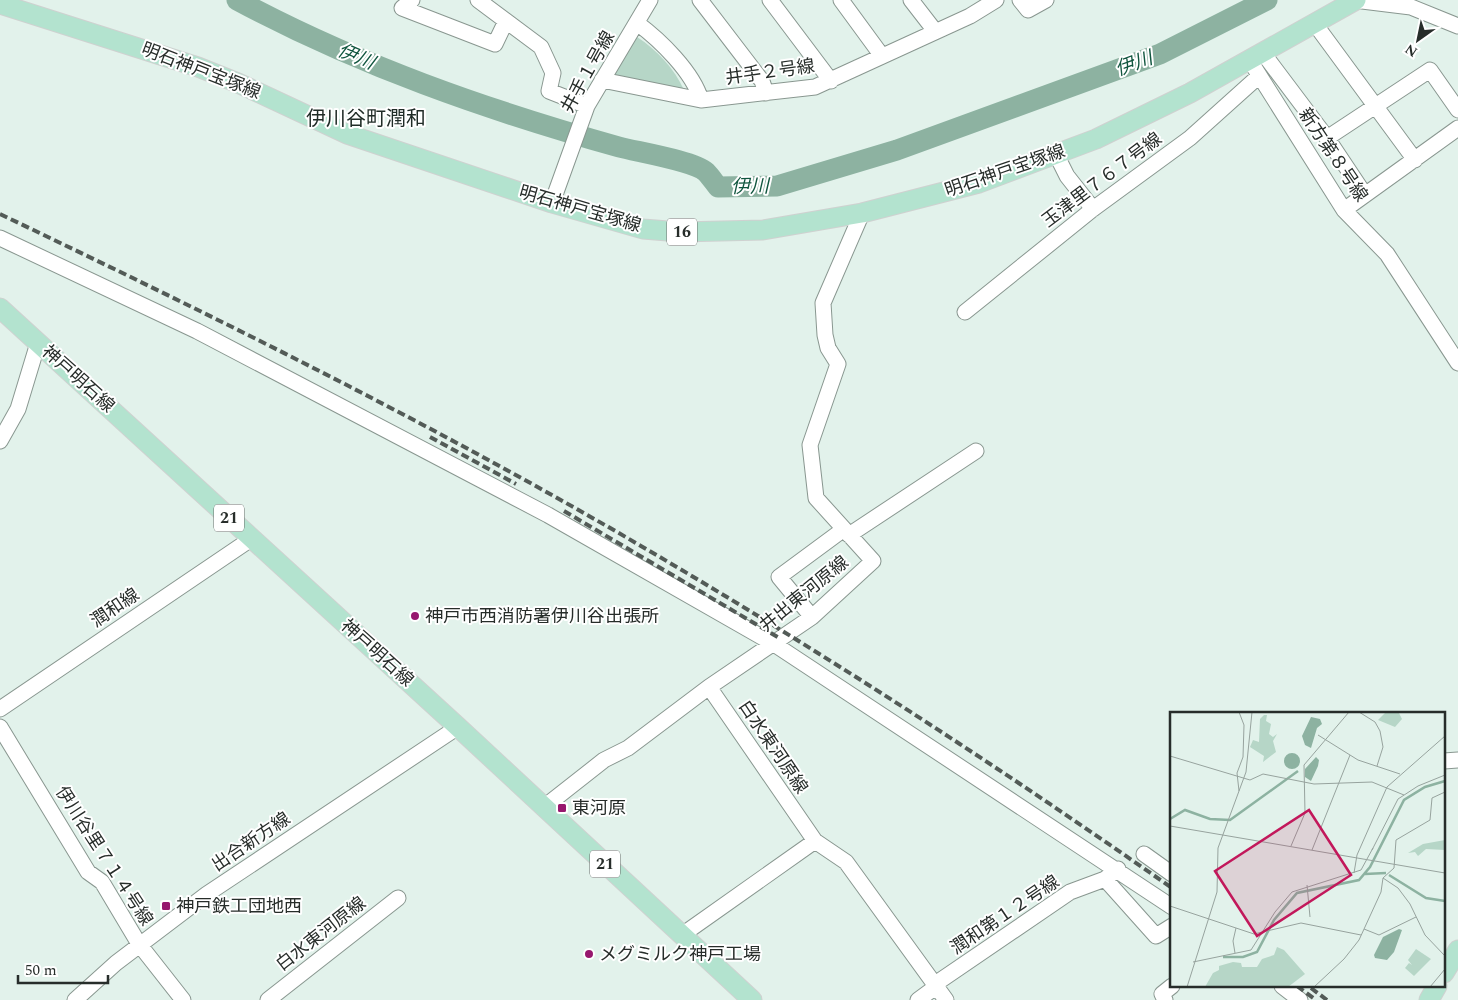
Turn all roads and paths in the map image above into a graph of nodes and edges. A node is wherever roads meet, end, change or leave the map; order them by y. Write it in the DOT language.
graph roads {
  1 [pos="412,0"];
  2 [pos="478,0"];
  3 [pos="700,0"];
  4 [pos="770,0"];
  5 [pos="841,0"];
  6 [pos="911,0"];
  7 [pos="1020,0"];
  8 [pos="1046,0"];
  9 [pos="1355,0"];
  10 [pos="645,2"];
  11 [pos="987,2"];
  12 [pos="0,4"];
  13 [pos="506,21"];
  14 [pos="637,23"];
  15 [pos="1315,24"];
  16 [pos="1458,26"];
  17 [pos="935,31"];
  18 [pos="882,56"];
  19 [pos="1258,63"];
  20 [pos="602,80"];
  21 [pos="831,81"];
  22 [pos="766,93"];
  23 [pos="700,100"];
  24 [pos="1376,105"];
  25 [pos="587,106"];
  26 [pos="1458,110"];
  27 [pos="1458,128"];
  28 [pos="1327,138"];
  29 [pos="1056,154"];
  30 [pos="1416,160"];
  31 [pos="1365,195"];
  32 [pos="553,198"];
  33 [pos="1092,209"];
  34 [pos="1344,210"];
  35 [pos="862,213"];
  36 [pos="0,238"];
  37 [pos="0,308"];
  38 [pos="965,312"];
  39 [pos="38,343"];
  40 [pos="1458,363"];
  41 [pos="0,441"];
  42 [pos="976,451"];
  43 [pos="847,532"];
  44 [pos="251,538"];
  45 [pos="812,617"];
  46 [pos="774,644"];
  47 [pos="709,687"];
  48 [pos="0,709"];
  49 [pos="0,727"];
  50 [pos="458,727"];
  51 [pos="543,808"];
  52 [pos="815,841"];
  53 [pos="1144,854"];
  54 [pos="1118,869"];
  55 [pos="1170,873"];
  56 [pos="1105,879"];
  57 [pos="398,898"];
  58 [pos="1170,905"];
  59 [pos="1170,927"];
  60 [pos="682,935"];
  61 [pos="139,944"];
  62 [pos="1458,950"];
  63 [pos="1446,971"];
  64 [pos="937,986"];
  65 [pos="1170,988"];
  66 [pos="1285,988"];
  67 [pos="1436,988"];
  68 [pos="75,1000"];
  69 [pos="184,1000"];
  70 [pos="268,1000"];
  71 [pos="752,1000"];
  72 [pos="918,1000"];
  73 [pos="946,1000"];
  74 [pos="1165,1000"];
  75 [pos="1300,1000"];
  76 [pos="1429,1000"];
  1 -- 13 [label="street"];
  2 -- 13 [label="street"];
  3 -- 22 [label="street"];
  4 -- 21 [label="street"];
  5 -- 18 [label="street"];
  6 -- 17 [label="street"];
  7 -- 8 [label="street"];
  9 -- 15 [label="main road, 明石神戸宝塚線 / 16"];
  9 -- 16 [label="street"];
  10 -- 14 [label="street, 井手１号線"];
  11 -- 17 [label="street, 井手２号線"];
  12 -- 32 [label="main road, 明石神戸宝塚線 / 16"];
  13 -- 25 [label="street"];
  14 -- 20 [label="street, 井手１号線"];
  14 -- 23 [label="street"];
  15 -- 19 [label="main road, 明石神戸宝塚線 / 16"];
  15 -- 24 [label="street"];
  17 -- 18 [label="street, 井手２号線"];
  18 -- 21 [label="street, 井手２号線"];
  19 -- 28 [label="street"];
  19 -- 29 [label="main road, 明石神戸宝塚線 / 16"];
  19 -- 33 [label="street, 玉津里７６７号線"];
  19 -- 34 [label="street, 新方第８号線"];
  20 -- 23 [label="street, 井手２号線"];
  20 -- 25 [label="street, 井手１号線"];
  21 -- 22 [label="street, 井手２号線"];
  22 -- 23 [label="street, 井手２号線"];
  24 -- 26 [label="street"];
  24 -- 28 [label="street"];
  24 -- 30 [label="street"];
  25 -- 32 [label="street, 井手１号線"];
  27 -- 30 [label="street"];
  28 -- 31 [label="street"];
  29 -- 33 [label="street"];
  29 -- 35 [label="main road, 明石神戸宝塚線 / 16"];
  30 -- 31 [label="street"];
  31 -- 34 [label="street"];
  32 -- 35 [label="main road, 明石神戸宝塚線 / 16"];
  33 -- 38 [label="street, 玉津里７６７号線"];
  34 -- 40 [label="street, 新方第８号線"];
  35 -- 43 [label="street, 井出東河原線"];
  36 -- 46 [label="street"];
  37 -- 39 [label="main road, 神戸明石線 / 21"];
  39 -- 41 [label="street"];
  39 -- 44 [label="main road, 神戸明石線 / 21"];
  42 -- 43 [label="street"];
  43 -- 45 [label="street, 井出東河原線"];
  43 -- 45 [label="street"];
  44 -- 48 [label="street, 潤和線"];
  44 -- 50 [label="main road, 神戸明石線 / 21"];
  45 -- 46 [label="street, 井出東河原線"];
  46 -- 47 [label="street, 井出東河原線"];
  46 -- 54 [label="street"];
  47 -- 51 [label="street"];
  47 -- 52 [label="street, 白水東河原線"];
  49 -- 61 [label="street, 伊川谷里７１４号線"];
  50 -- 51 [label="main road, 神戸明石線 / 21"];
  50 -- 61 [label="street, 出合新方線"];
  51 -- 60 [label="main road, 神戸明石線 / 21"];
  52 -- 60 [label="street"];
  52 -- 64 [label="street, 白水東河原線"];
  53 -- 55 [label="street"];
  54 -- 56 [label="street, 潤和第１２号線"];
  54 -- 58 [label="street"];
  56 -- 59 [label="street"];
  56 -- 64 [label="street, 潤和第１２号線"];
  57 -- 70 [label="street, 白水東河原線"];
  60 -- 71 [label="main road, 神戸明石線 / 21"];
  61 -- 68 [label="street, 出合新方線"];
  61 -- 69 [label="street, 伊川谷里７１４号線"];
  62 -- 63 [label="main road"];
  64 -- 72 [label="street, 潤和第１２号線"];
  64 -- 73 [label="street, 白水東河原線"];
  65 -- 74 [label="street"];
  66 -- 75 [label="street"];
  67 -- 76 [label="main road"];
}
